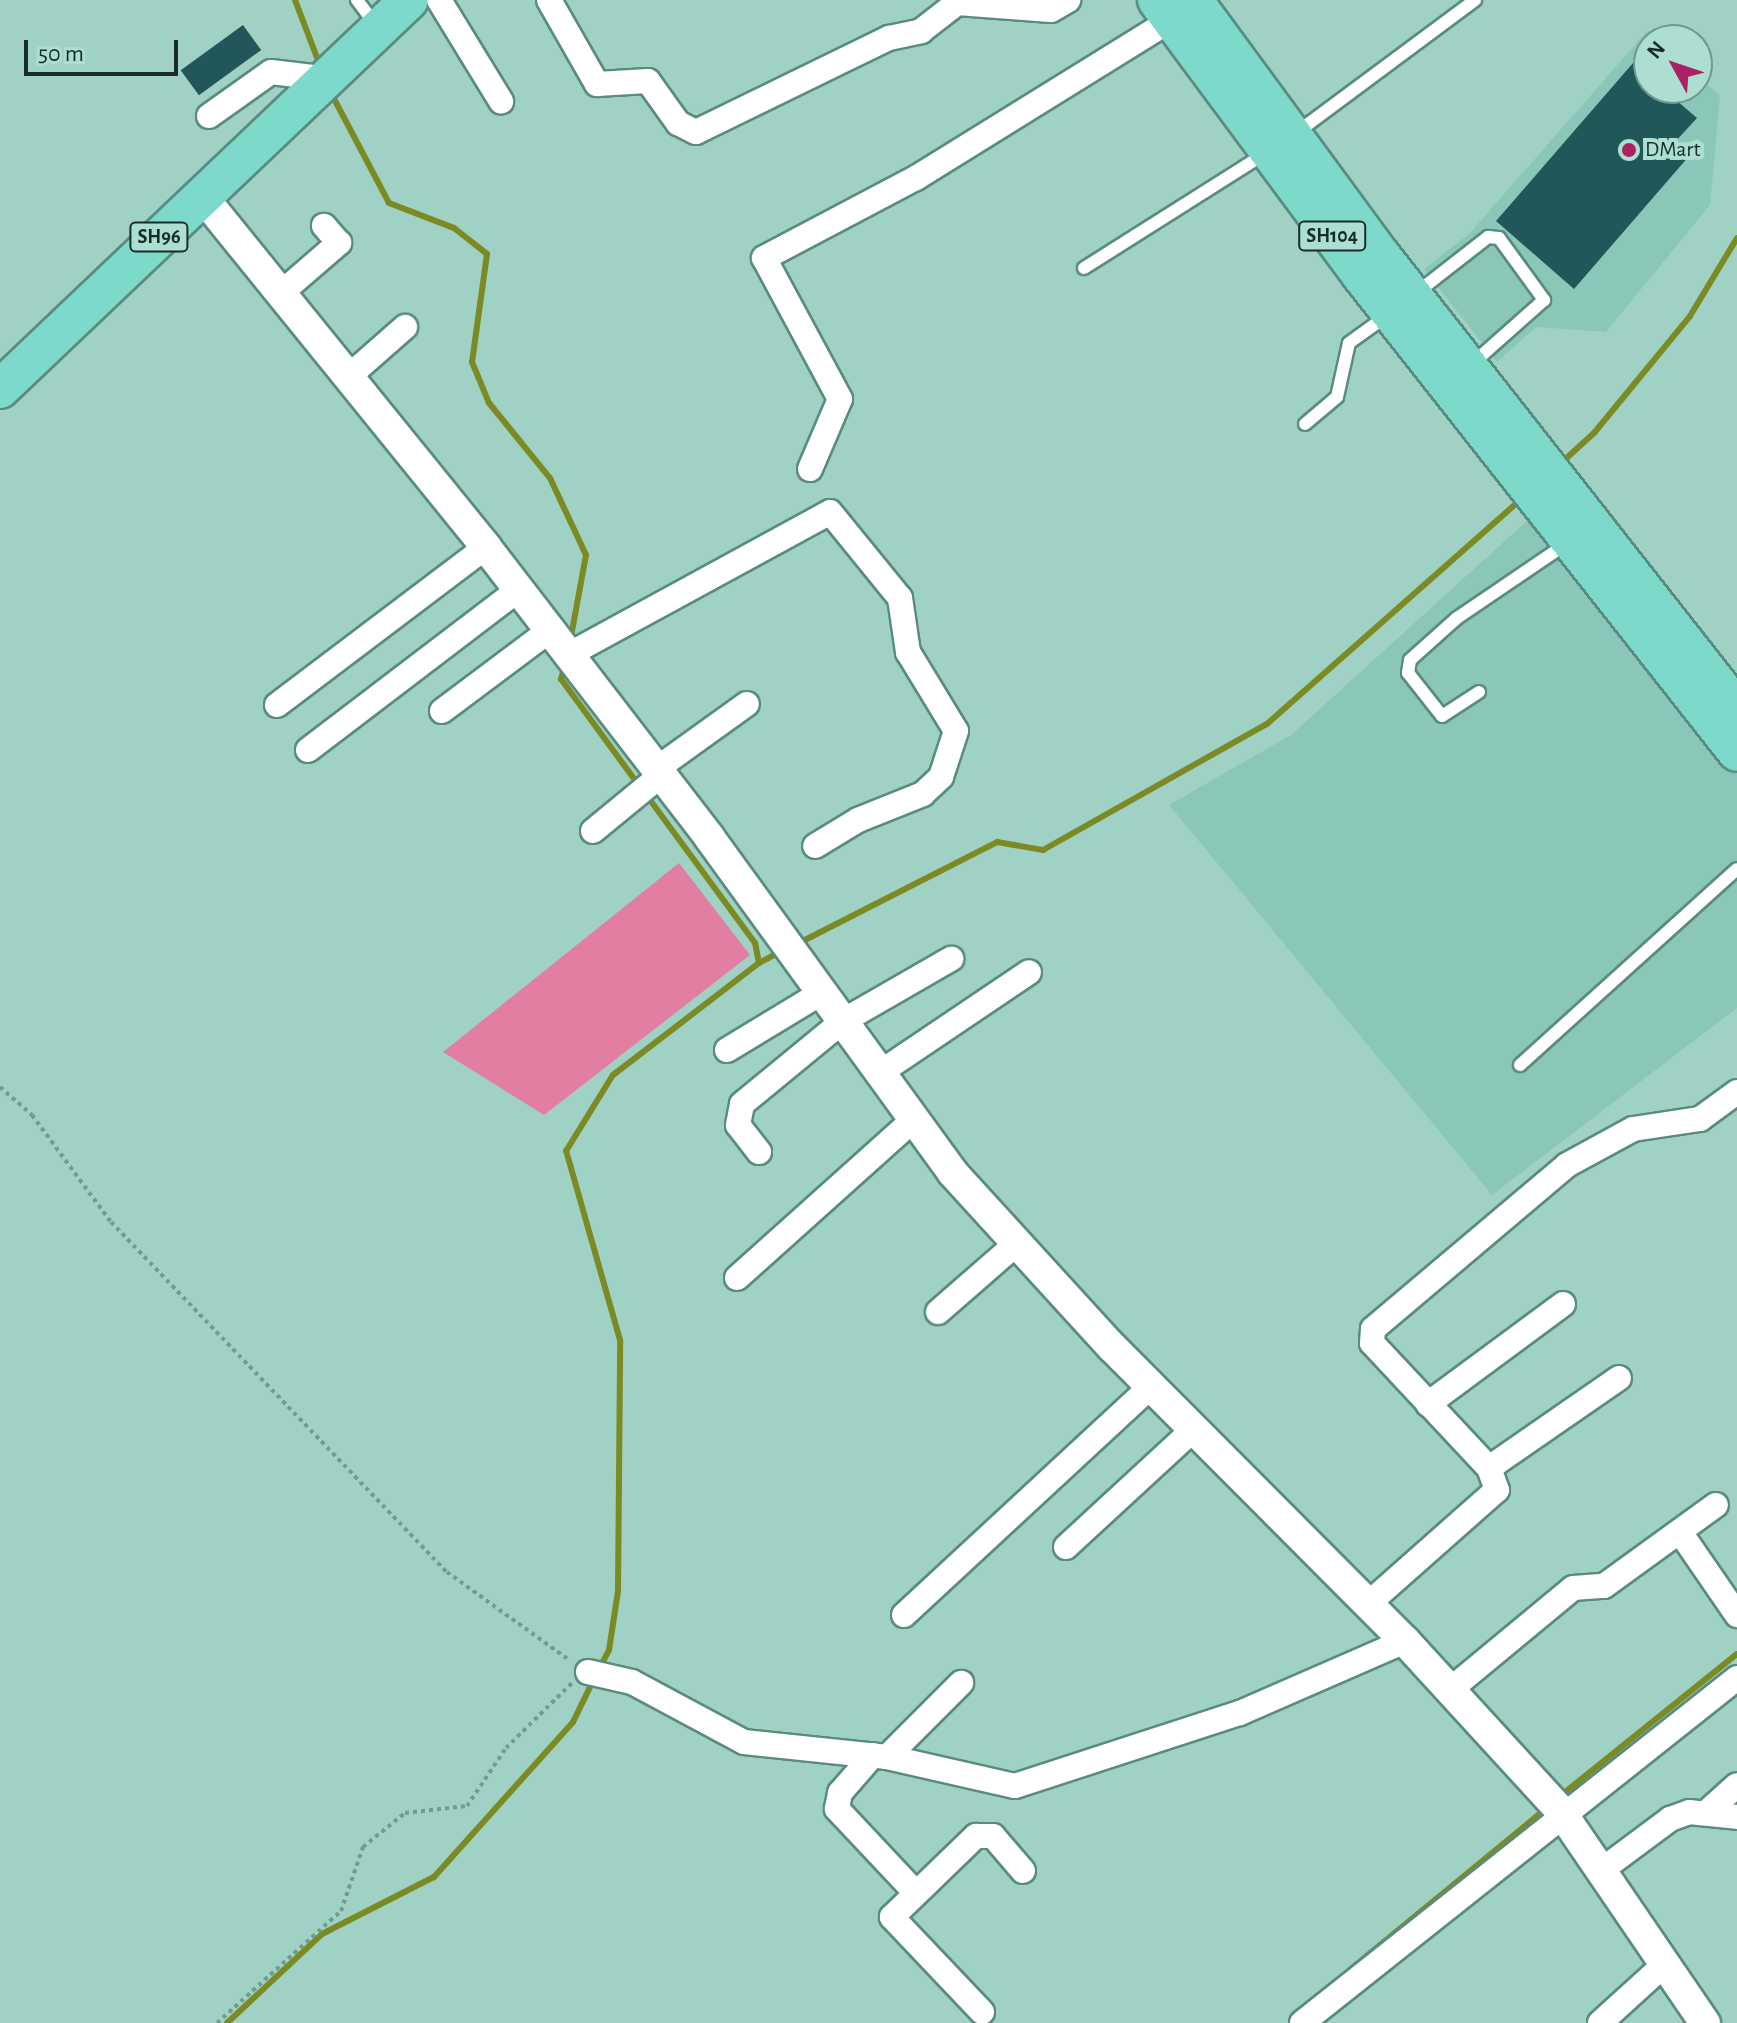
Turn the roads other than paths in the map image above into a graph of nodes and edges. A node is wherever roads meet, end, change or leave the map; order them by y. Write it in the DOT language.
graph roads {
  1 [pos="409,0"];
  2 [pos="439,0"];
  3 [pos="549,0"];
  4 [pos="1068,0"];
  5 [pos="1475,0"];
  6 [pos="1184,5"];
  7 [pos="368,15"];
  8 [pos="326,83"];
  9 [pos="501,101"];
  10 [pos="209,116"];
  11 [pos="1280,144"];
  12 [pos="202,196"];
  13 [pos="324,226"];
  14 [pos="1084,268"];
  15 [pos="281,293"];
  16 [pos="1401,304"];
  17 [pos="405,327"];
  18 [pos="1468,367"];
  19 [pos="348,377"];
  20 [pos="0,389"];
  21 [pos="1305,424"];
  22 [pos="1522,460"];
  23 [pos="810,469"];
  24 [pos="1573,523"];
  25 [pos="486,547"];
  26 [pos="518,590"];
  27 [pos="560,645"];
  28 [pos="1479,692"];
  29 [pos="747,704"];
  30 [pos="277,705"];
  31 [pos="1737,709"];
  32 [pos="442,711"];
  33 [pos="308,750"];
  34 [pos="1737,752"];
  35 [pos="658,773"];
  36 [pos="593,831"];
  37 [pos="815,846"];
  38 [pos="1737,869"];
  39 [pos="951,959"];
  40 [pos="1029,972"];
  41 [pos="821,993"];
  42 [pos="843,1021"];
  43 [pos="727,1050"];
  44 [pos="1520,1065"];
  45 [pos="878,1074"];
  46 [pos="1737,1092"];
  47 [pos="913,1120"];
  48 [pos="759,1152"];
  49 [pos="1017,1243"];
  50 [pos="737,1278"];
  51 [pos="1563,1304"];
  52 [pos="938,1312"];
  53 [pos="1619,1378"];
  54 [pos="1151,1386"];
  55 [pos="1428,1404"];
  56 [pos="1195,1428"];
  57 [pos="1489,1468"];
  58 [pos="1716,1505"];
  59 [pos="1680,1532"];
  60 [pos="1066,1547"];
  61 [pos="1368,1604"];
  62 [pos="904,1615"];
  63 [pos="1737,1615"];
  64 [pos="1405,1641"];
  65 [pos="588,1672"];
  66 [pos="1737,1678"];
  67 [pos="961,1683"];
  68 [pos="1451,1689"];
  69 [pos="880,1756"];
  70 [pos="1737,1785"];
  71 [pos="1556,1805"];
  72 [pos="1707,1812"];
  73 [pos="1737,1817"];
  74 [pos="1603,1869"];
  75 [pos="1023,1871"];
  76 [pos="914,1891"];
  77 [pos="1664,1965"];
  78 [pos="982,2012"];
  79 [pos="1302,2023"];
  80 [pos="1600,2023"];
  81 [pos="1705,2023"];
  1 -- 7 [label="main road, SH96"];
  2 -- 9 [label="street"];
  3 -- 4 [label="street"];
  5 -- 11 [label="lane"];
  6 -- 11 [label="main road, SH104"];
  6 -- 23 [label="street"];
  7 -- 8 [label="main road, SH96"];
  8 -- 10 [label="street"];
  8 -- 12 [label="main road, SH96"];
  11 -- 14 [label="lane"];
  11 -- 16 [label="main road, SH104"];
  12 -- 15 [label="street"];
  12 -- 20 [label="main road, SH96"];
  13 -- 15 [label="street"];
  15 -- 19 [label="street"];
  16 -- 18 [label="main road, SH104"];
  16 -- 18 [label="lane"];
  16 -- 21 [label="lane"];
  16 -- 22 [label="main road, SH104"];
  17 -- 19 [label="street"];
  18 -- 22 [label="main road, SH104"];
  19 -- 25 [label="street"];
  22 -- 24 [label="main road, SH104"];
  24 -- 28 [label="lane"];
  24 -- 31 [label="main road, SH104"];
  24 -- 34 [label="main road, SH104"];
  25 -- 26 [label="street"];
  25 -- 30 [label="street"];
  26 -- 27 [label="street"];
  26 -- 33 [label="street"];
  27 -- 32 [label="street"];
  27 -- 35 [label="street"];
  27 -- 37 [label="street"];
  29 -- 35 [label="street"];
  35 -- 36 [label="street"];
  35 -- 41 [label="street"];
  38 -- 44 [label="lane"];
  39 -- 42 [label="street"];
  40 -- 45 [label="street"];
  41 -- 42 [label="street"];
  41 -- 43 [label="street"];
  42 -- 45 [label="street"];
  42 -- 48 [label="street"];
  45 -- 47 [label="street"];
  46 -- 55 [label="street"];
  47 -- 49 [label="street"];
  47 -- 50 [label="street"];
  49 -- 52 [label="street"];
  49 -- 54 [label="street"];
  51 -- 55 [label="street"];
  53 -- 57 [label="street"];
  54 -- 56 [label="street"];
  54 -- 62 [label="street"];
  55 -- 57 [label="street"];
  56 -- 60 [label="street"];
  56 -- 61 [label="street"];
  57 -- 61 [label="street"];
  58 -- 59 [label="street"];
  59 -- 63 [label="street"];
  59 -- 68 [label="street"];
  61 -- 64 [label="street"];
  64 -- 68 [label="street"];
  64 -- 69 [label="street"];
  65 -- 69 [label="street"];
  66 -- 71 [label="street"];
  67 -- 69 [label="street"];
  68 -- 71 [label="street"];
  69 -- 76 [label="street"];
  70 -- 72 [label="street"];
  71 -- 74 [label="street"];
  71 -- 79 [label="street"];
  72 -- 73 [label="street"];
  72 -- 74 [label="street"];
  74 -- 77 [label="street"];
  75 -- 76 [label="street"];
  76 -- 78 [label="street"];
  77 -- 80 [label="street"];
  77 -- 81 [label="street"];
}
